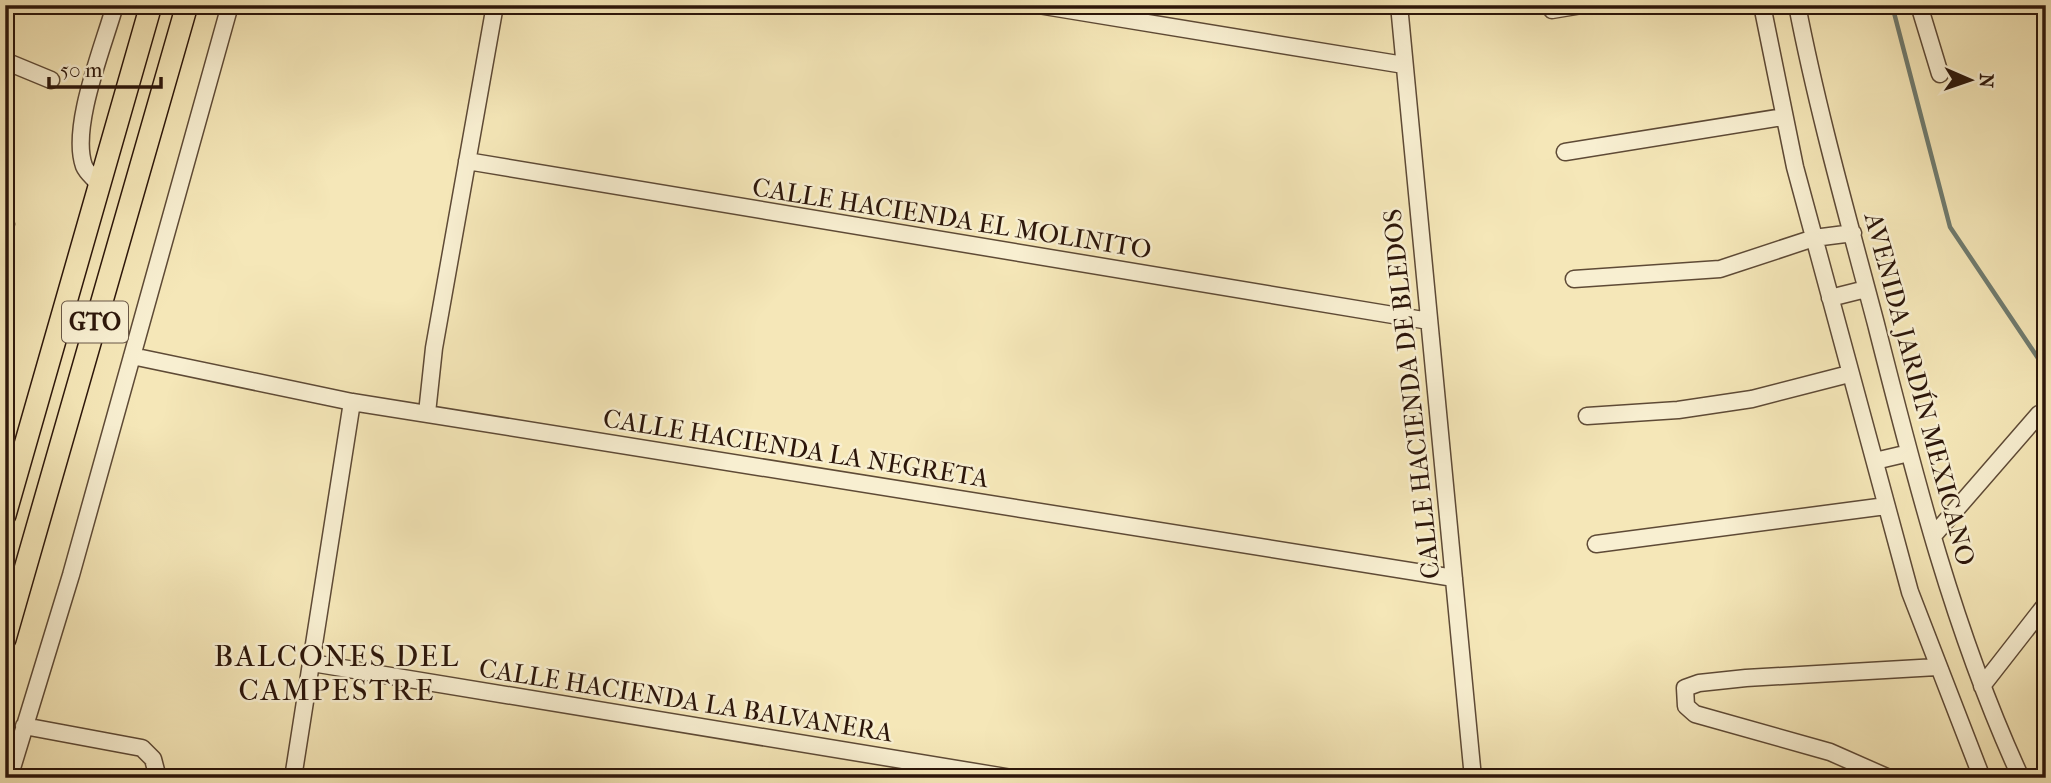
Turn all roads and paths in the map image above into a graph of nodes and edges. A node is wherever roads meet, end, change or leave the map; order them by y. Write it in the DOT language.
graph roads {
  1 [pos="115,5"];
  2 [pos="150,5"];
  3 [pos="187,5"];
  4 [pos="230,5"];
  5 [pos="495,5"];
  6 [pos="1038,5"];
  7 [pos="1399,5"];
  8 [pos="1582,5"];
  9 [pos="1762,5"];
  10 [pos="1797,5"];
  11 [pos="1919,5"];
  12 [pos="1552,10"];
  13 [pos="5,61"];
  14 [pos="1404,65"];
  15 [pos="1940,74"];
  16 [pos="51,80"];
  17 [pos="1783,117"];
  18 [pos="1566,152"];
  19 [pos="467,161"];
  20 [pos="98,183"];
  21 [pos="1853,233"];
  22 [pos="1814,238"];
  23 [pos="1574,279"];
  24 [pos="1866,289"];
  25 [pos="1830,298"];
  26 [pos="1429,321"];
  27 [pos="132,356"];
  28 [pos="1849,374"];
  29 [pos="352,402"];
  30 [pos="427,413"];
  31 [pos="2039,414"];
  32 [pos="1587,416"];
  33 [pos="1909,453"];
  34 [pos="1875,461"];
  35 [pos="1886,506"];
  36 [pos="5,515"];
  37 [pos="1933,536"];
  38 [pos="1597,544"];
  39 [pos="1454,578"];
  40 [pos="2046,604"];
  41 [pos="5,639"];
  42 [pos="312,663"];
  43 [pos="1937,667"];
  44 [pos="1982,686"];
  45 [pos="24,726"];
  46 [pos="9,778"];
  47 [pos="158,778"];
  48 [pos="293,778"];
  49 [pos="1012,778"];
  50 [pos="1474,778"];
  51 [pos="1889,778"];
  52 [pos="1982,778"];
  53 [pos="2021,778"];
  1 -- 20 [label="street"];
  2 -- 20 [label="main road, GTO"];
  3 -- 41 [label="main road, GTO"];
  4 -- 27 [label="street"];
  5 -- 19 [label="street"];
  6 -- 14 [label="street"];
  7 -- 14 [label="street, CALLE HACIENDA DE BLEDOS"];
  8 -- 12 [label="street"];
  9 -- 17 [label="street"];
  10 -- 21 [label="street, AVENIDA JARDÍN MEXICANO"];
  11 -- 15 [label="street"];
  13 -- 16 [label="street"];
  14 -- 26 [label="street, CALLE HACIENDA DE BLEDOS"];
  17 -- 18 [label="street"];
  17 -- 22 [label="street"];
  19 -- 26 [label="street, CALLE HACIENDA EL MOLINITO"];
  19 -- 30 [label="street"];
  20 -- 36 [label="main road, GTO"];
  21 -- 22 [label="street"];
  21 -- 24 [label="street, AVENIDA JARDÍN MEXICANO"];
  22 -- 23 [label="street"];
  22 -- 25 [label="street"];
  24 -- 25 [label="street"];
  24 -- 33 [label="street, AVENIDA JARDÍN MEXICANO"];
  25 -- 28 [label="street"];
  26 -- 39 [label="street, CALLE HACIENDA DE BLEDOS"];
  27 -- 29 [label="street, CALLE HACIENDA LA NEGRETA"];
  27 -- 45 [label="street"];
  28 -- 32 [label="street"];
  28 -- 34 [label="street"];
  29 -- 30 [label="street, CALLE HACIENDA LA NEGRETA"];
  29 -- 42 [label="street"];
  30 -- 39 [label="street, CALLE HACIENDA LA NEGRETA"];
  31 -- 37 [label="street"];
  33 -- 34 [label="street"];
  33 -- 37 [label="street, AVENIDA JARDÍN MEXICANO"];
  34 -- 35 [label="street"];
  35 -- 38 [label="street"];
  35 -- 43 [label="street"];
  37 -- 44 [label="street, AVENIDA JARDÍN MEXICANO"];
  39 -- 50 [label="street, CALLE HACIENDA DE BLEDOS"];
  40 -- 44 [label="street"];
  42 -- 48 [label="street"];
  42 -- 49 [label="street, CALLE HACIENDA LA BALVANERA"];
  43 -- 51 [label="street"];
  43 -- 52 [label="street"];
  44 -- 53 [label="street, AVENIDA JARDÍN MEXICANO"];
  45 -- 46 [label="street"];
  45 -- 47 [label="street"];
}
